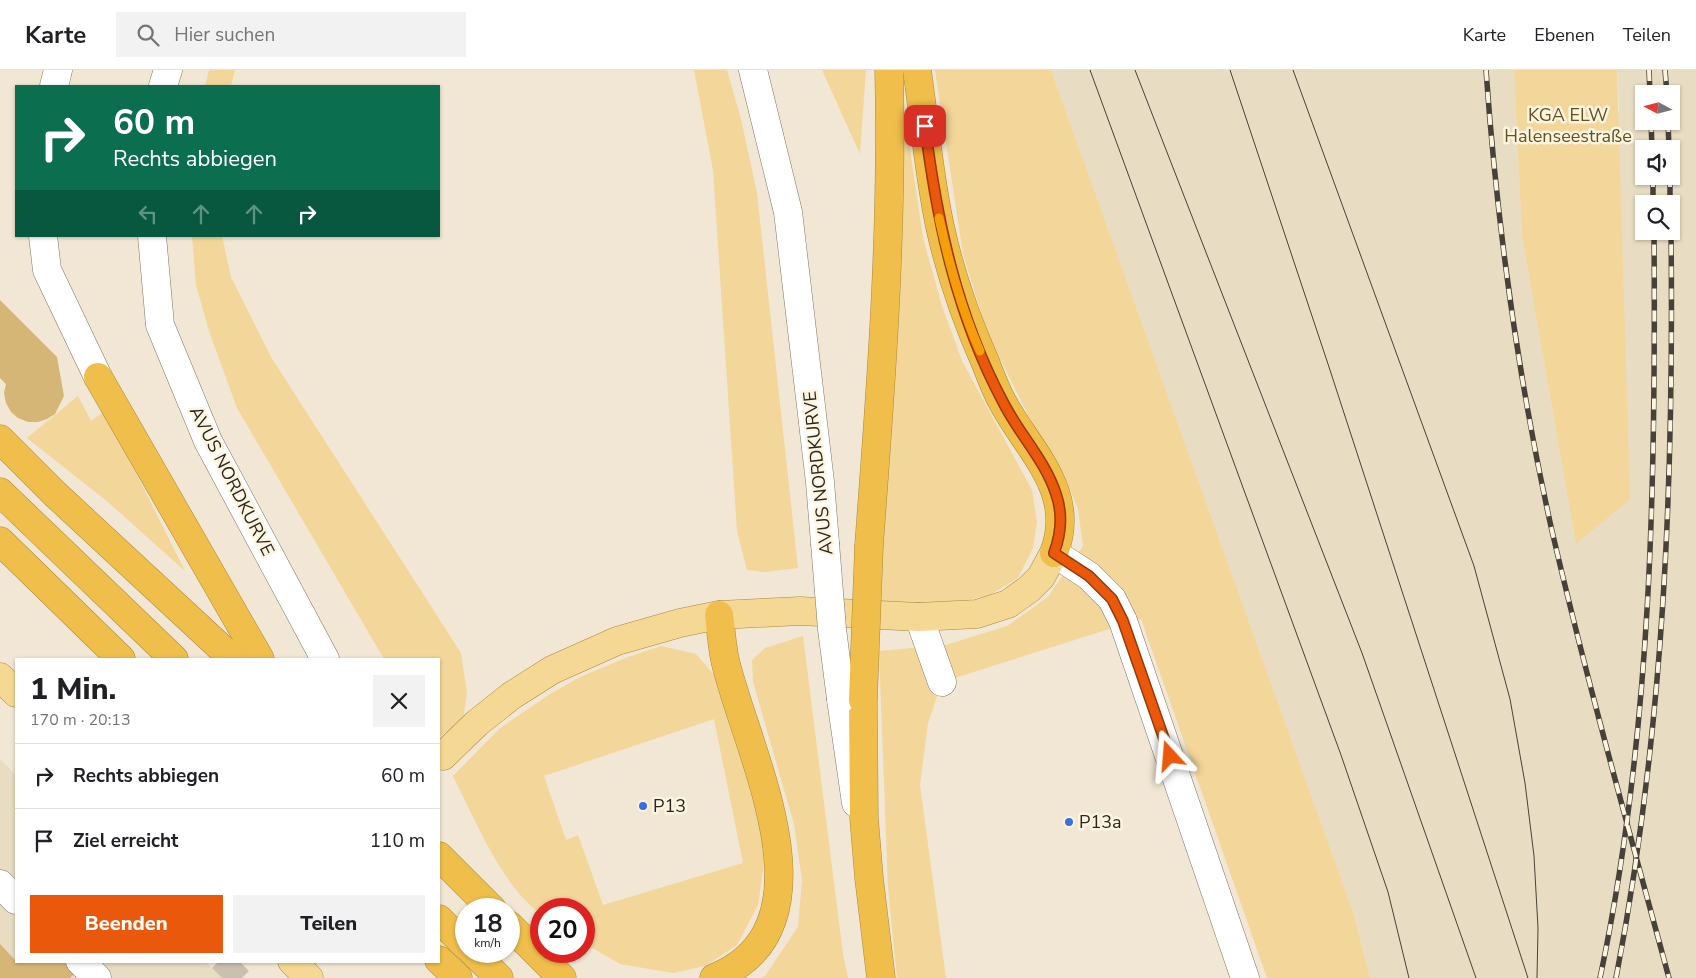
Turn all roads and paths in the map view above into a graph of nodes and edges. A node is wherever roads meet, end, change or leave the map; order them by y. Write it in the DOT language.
graph roads {
  1 [pos="58,70"];
  2 [pos="168,70"];
  3 [pos="753,70"];
  4 [pos="889,70"];
  5 [pos="916,70"];
  6 [pos="54,85"];
  7 [pos="163,85"];
  8 [pos="43,237"];
  9 [pos="152,237"];
  10 [pos="98,377"];
  11 [pos="0,439"];
  12 [pos="0,492"];
  13 [pos="0,542"];
  14 [pos="1054,553"];
  15 [pos="719,615"];
  16 [pos="906,617"];
  17 [pos="120,658"];
  18 [pos="173,658"];
  19 [pos="232,658"];
  20 [pos="259,658"];
  21 [pos="324,658"];
  22 [pos="0,677"];
  23 [pos="942,682"];
  24 [pos="15,692"];
  25 [pos="852,699"];
  26 [pos="444,756"];
  27 [pos="440,857"];
  28 [pos="0,884"];
  29 [pos="481,898"];
  30 [pos="15,899"];
  31 [pos="440,920"];
  32 [pos="455,935"];
  33 [pos="520,936"];
  34 [pos="440,961"];
  35 [pos="82,963"];
  36 [pos="294,963"];
  37 [pos="484,963"];
  38 [pos="555,971"];
  39 [pos="97,978"];
  40 [pos="309,978"];
  41 [pos="458,978"];
  42 [pos="499,978"];
  43 [pos="585,978"];
  44 [pos="714,978"];
  45 [pos="882,978"];
  46 [pos="1245,978"];
  1 -- 6 [label="lane"];
  2 -- 7 [label="lane"];
  3 -- 25 [label="lane, AVUS NORDKURVE, bridge"];
  4 -- 25 [label="highway, bridge"];
  5 -- 14 [label="highway"];
  8 -- 10 [label="lane"];
  9 -- 21 [label="lane, AVUS NORDKURVE"];
  10 -- 20 [label="highway"];
  11 -- 19 [label="highway"];
  12 -- 18 [label="highway"];
  13 -- 17 [label="highway"];
  14 -- 16 [label="main road"];
  14 -- 46 [label="lane"];
  15 -- 16 [label="main road"];
  15 -- 26 [label="main road"];
  15 -- 44 [label="highway"];
  16 -- 23 [label="lane"];
  22 -- 24 [label="main road"];
  25 -- 45 [label="highway"];
  27 -- 29 [label="highway"];
  28 -- 30 [label="lane"];
  31 -- 32 [label="highway"];
  33 -- 38 [label="highway"];
  34 -- 41 [label="highway"];
  35 -- 39 [label="lane"];
  36 -- 40 [label="main road"];
  37 -- 42 [label="highway"];
  38 -- 43 [label="highway"];
}
